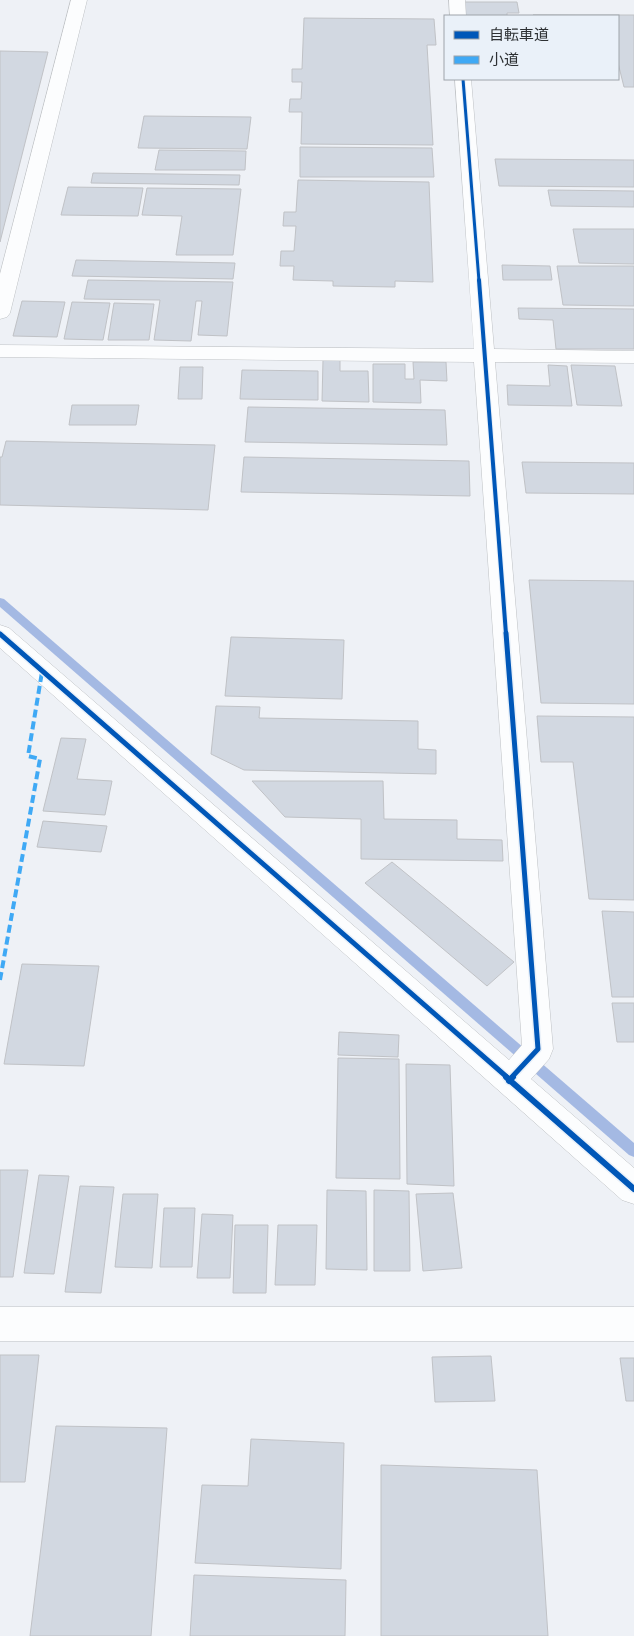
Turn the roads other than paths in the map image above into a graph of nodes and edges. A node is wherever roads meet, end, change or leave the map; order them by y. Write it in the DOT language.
graph roads {
  1 [pos="79,0"];
  2 [pos="457,0"];
  3 [pos="458,15"];
  4 [pos="463,80"];
  5 [pos="0,313"];
  6 [pos="0,351"];
  7 [pos="485,356"];
  8 [pos="634,357"];
  9 [pos="0,634"];
  10 [pos="509,1081"];
  11 [pos="634,1190"];
  12 [pos="0,1324"];
  13 [pos="634,1324"];
  1 -- 5 [label="street"];
  2 -- 3 [label="street"];
  4 -- 7 [label="street"];
  6 -- 7 [label="street"];
  7 -- 8 [label="street"];
  7 -- 10 [label="street"];
  9 -- 10 [label="street"];
  10 -- 11 [label="street"];
  12 -- 13 [label="street"];
}
